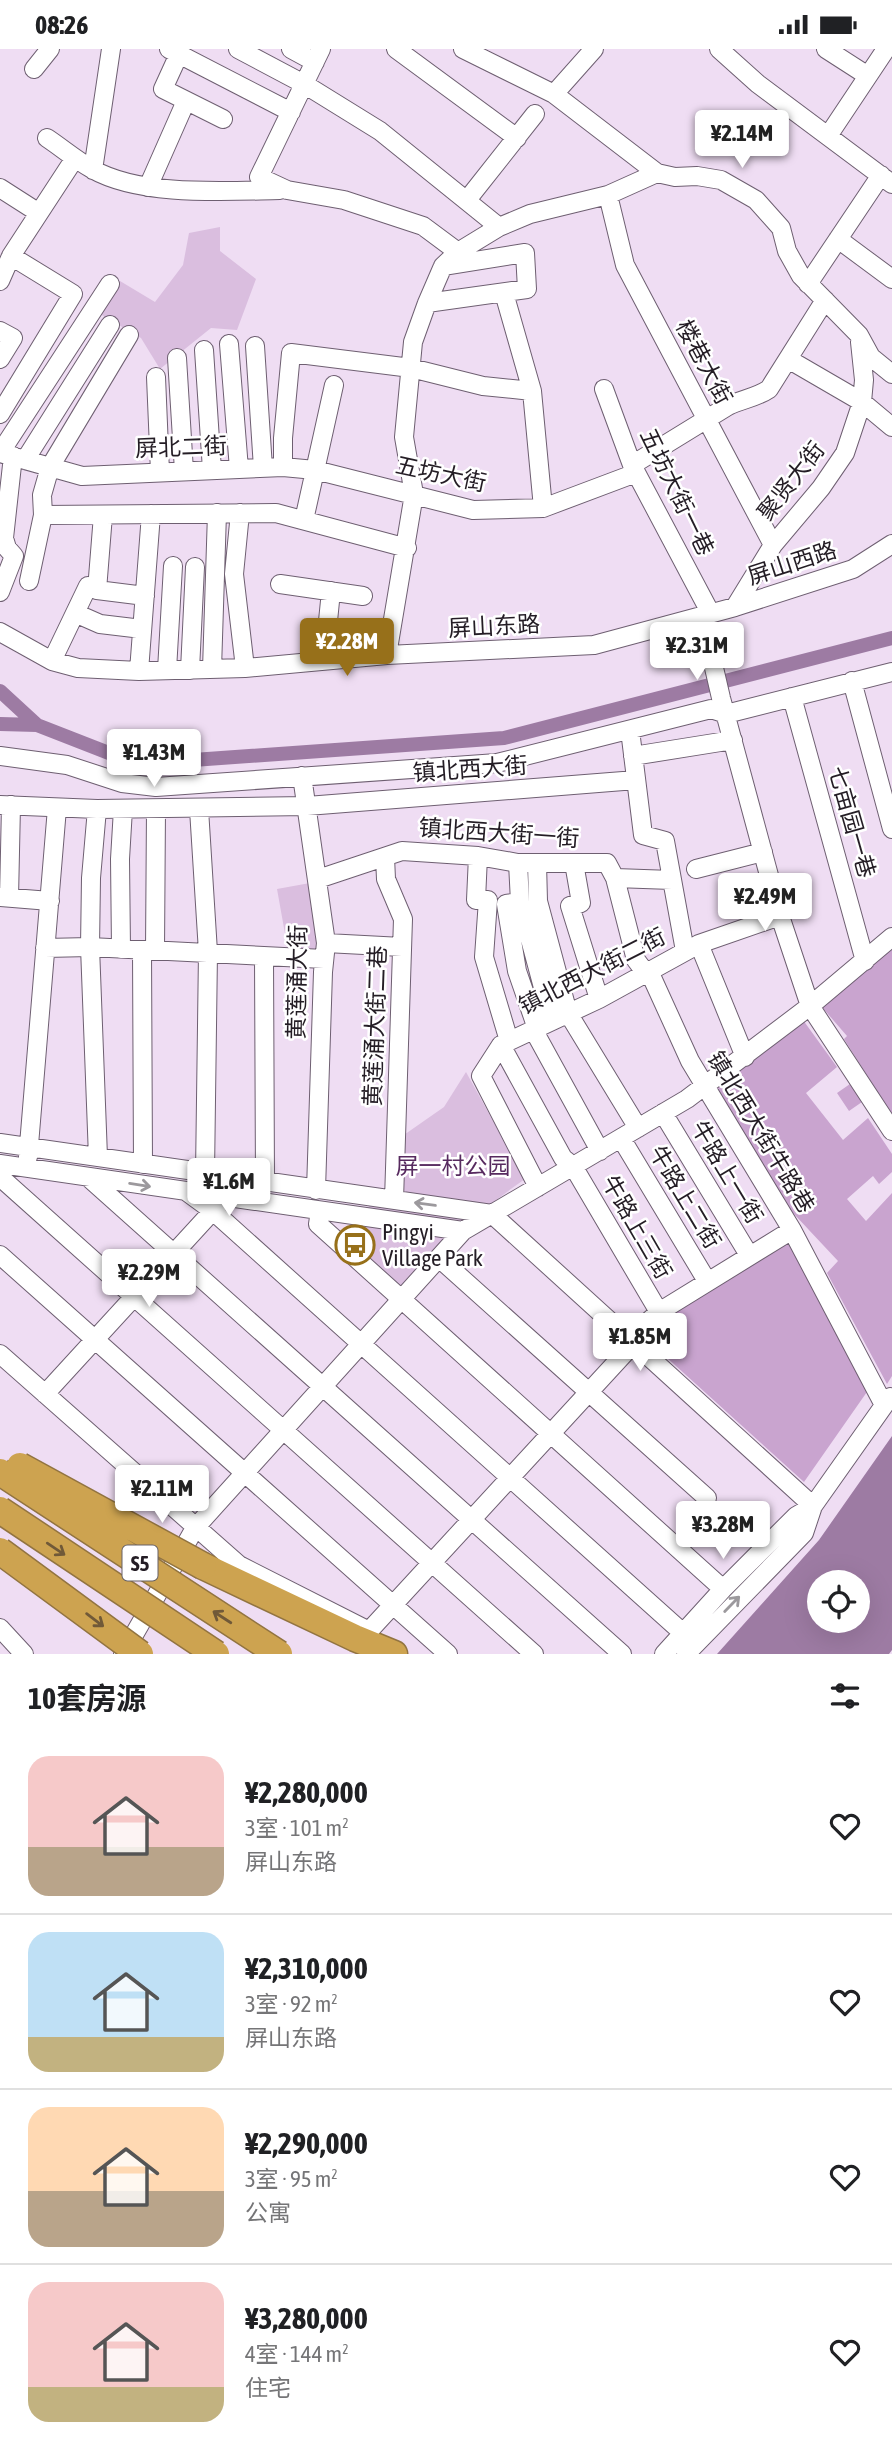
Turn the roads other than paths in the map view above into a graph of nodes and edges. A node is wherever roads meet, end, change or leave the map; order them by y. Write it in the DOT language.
graph roads {
  1 [pos="111,49"];
  2 [pos="238,49"];
  3 [pos="290,49"];
  4 [pos="396,49"];
  5 [pos="463,49"];
  6 [pos="719,49"];
  7 [pos="826,49"];
  8 [pos="886,49"];
  9 [pos="589,51"];
  10 [pos="174,52"];
  11 [pos="318,55"];
  12 [pos="868,76"];
  13 [pos="304,84"];
  14 [pos="554,94"];
  15 [pos="186,101"];
  16 [pos="291,112"];
  17 [pos="535,114"];
  18 [pos="223,119"];
  19 [pos="828,136"];
  20 [pos="47,138"];
  21 [pos="516,138"];
  22 [pos="75,157"];
  23 [pos="93,170"];
  24 [pos="657,173"];
  25 [pos="886,180"];
  26 [pos="148,187"];
  27 [pos="1,190"];
  28 [pos="287,190"];
  29 [pos="608,195"];
  30 [pos="467,200"];
  31 [pos="39,213"];
  32 [pos="499,227"];
  33 [pos="838,239"];
  34 [pos="458,252"];
  35 [pos="11,256"];
  36 [pos="443,266"];
  37 [pos="1,277"];
  38 [pos="892,279"];
  39 [pos="808,283"];
  40 [pos="110,284"];
  41 [pos="504,293"];
  42 [pos="825,300"];
  43 [pos="427,303"];
  44 [pos="110,325"];
  45 [pos="0,331"];
  46 [pos="129,335"];
  47 [pos="859,335"];
  48 [pos="229,344"];
  49 [pos="255,346"];
  50 [pos="204,350"];
  51 [pos="177,358"];
  52 [pos="0,359"];
  53 [pos="788,359"];
  54 [pos="889,365"];
  55 [pos="411,368"];
  56 [pos="156,377"];
  57 [pos="334,385"];
  58 [pos="604,389"];
  59 [pos="532,391"];
  60 [pos="862,402"];
  61 [pos="0,414"];
  62 [pos="707,420"];
  63 [pos="892,427"];
  64 [pos="10,455"];
  65 [pos="50,467"];
  66 [pos="283,467"];
  67 [pos="263,468"];
  68 [pos="239,469"];
  69 [pos="634,469"];
  70 [pos="212,470"];
  71 [pos="315,470"];
  72 [pos="184,471"];
  73 [pos="160,472"];
  74 [pos="414,494"];
  75 [pos="542,508"];
  76 [pos="217,513"];
  77 [pos="240,513"];
  78 [pos="151,514"];
  79 [pos="43,515"];
  80 [pos="103,515"];
  81 [pos="304,520"];
  82 [pos="892,544"];
  83 [pos="772,545"];
  84 [pos="407,548"];
  85 [pos="147,566"];
  86 [pos="173,566"];
  87 [pos="195,567"];
  88 [pos="217,567"];
  89 [pos="29,581"];
  90 [pos="280,584"];
  91 [pos="97,590"];
  92 [pos="0,591"];
  93 [pos="331,591"];
  94 [pos="145,596"];
  95 [pos="363,596"];
  96 [pos="735,607"];
  97 [pos="75,613"];
  98 [pos="706,615"];
  99 [pos="142,629"];
  100 [pos="0,632"];
  101 [pos="387,655"];
  102 [pos="52,661"];
  103 [pos="324,661"];
  104 [pos="245,668"];
  105 [pos="212,669"];
  106 [pos="167,670"];
  107 [pos="190,670"];
  108 [pos="139,671"];
  109 [pos="889,678"];
  110 [pos="852,681"];
  111 [pos="792,697"];
  112 [pos="723,706"];
  113 [pos="630,730"];
  114 [pos="733,740"];
  115 [pos="0,756"];
  116 [pos="633,756"];
  117 [pos="302,776"];
  118 [pos="636,780"];
  119 [pos="5,805"];
  120 [pos="307,806"];
  121 [pos="57,808"];
  122 [pos="97,809"];
  123 [pos="123,809"];
  124 [pos="156,809"];
  125 [pos="199,809"];
  126 [pos="892,829"];
  127 [pos="763,852"];
  128 [pos="478,856"];
  129 [pos="385,857"];
  130 [pos="518,863"];
  131 [pos="537,863"];
  132 [pos="574,863"];
  133 [pos="696,869"];
  134 [pos="615,878"];
  135 [pos="318,879"];
  136 [pos="672,880"];
  137 [pos="4,898"];
  138 [pos="50,901"];
  139 [pos="520,902"];
  140 [pos="780,916"];
  141 [pos="892,937"];
  142 [pos="90,947"];
  143 [pos="402,947"];
  144 [pos="692,948"];
  145 [pos="45,949"];
  146 [pos="121,949"];
  147 [pos="148,950"];
  148 [pos="325,951"];
  149 [pos="208,952"];
  150 [pos="264,957"];
  151 [pos="866,961"];
  152 [pos="649,971"];
  153 [pos="599,999"];
  154 [pos="810,1006"];
  155 [pos="568,1013"];
  156 [pos="552,1021"];
  157 [pos="533,1029"];
  158 [pos="505,1043"];
  159 [pos="745,1056"];
  160 [pos="705,1086"];
  161 [pos="663,1113"];
  162 [pos="638,1128"];
  163 [pos="892,1131"];
  164 [pos="621,1138"];
  165 [pos="0,1143"];
  166 [pos="29,1147"];
  167 [pos="600,1151"];
  168 [pos="98,1157"];
  169 [pos="0,1164"];
  170 [pos="143,1164"];
  171 [pos="573,1166"];
  172 [pos="27,1168"];
  173 [pos="205,1174"];
  174 [pos="0,1177"];
  175 [pos="88,1177"];
  176 [pos="265,1182"];
  177 [pos="538,1187"];
  178 [pos="316,1189"];
  179 [pos="394,1200"];
  180 [pos="219,1204"];
  181 [pos="320,1211"];
  182 [pos="492,1214"];
  183 [pos="792,1230"];
  184 [pos="463,1231"];
  185 [pos="174,1254"];
  186 [pos="0,1255"];
  187 [pos="750,1255"];
  188 [pos="439,1258"];
  189 [pos="707,1281"];
  190 [pos="134,1297"];
  191 [pos="402,1299"];
  192 [pos="659,1312"];
  193 [pos="95,1340"];
  194 [pos="635,1342"];
  195 [pos="361,1344"];
  196 [pos="0,1354"];
  197 [pos="323,1387"];
  198 [pos="589,1391"];
  199 [pos="45,1394"];
  200 [pos="888,1400"];
  201 [pos="284,1430"];
  202 [pos="551,1433"];
  203 [pos="0,1455"];
  204 [pos="0,1472"];
  205 [pos="245,1473"];
  206 [pos="510,1478"];
  207 [pos="707,1497"];
  208 [pos="813,1506"];
  209 [pos="0,1510"];
  210 [pos="471,1520"];
  211 [pos="195,1528"];
  212 [pos="0,1551"];
  213 [pos="432,1562"];
  214 [pos="90,1572"];
  215 [pos="723,1588"];
  216 [pos="393,1605"];
  217 [pos="0,1628"];
  218 [pos="682,1633"];
  219 [pos="24,1654"];
  220 [pos="123,1654"];
  221 [pos="139,1654"];
  222 [pos="199,1654"];
  223 [pos="216,1654"];
  224 [pos="279,1654"];
  225 [pos="394,1654"];
  226 [pos="448,1654"];
  227 [pos="534,1654"];
  228 [pos="622,1654"];
  229 [pos="664,1654"];
  230 [pos="685,1654"];
  1 -- 23 [label="street"];
  2 -- 13 [label="street"];
  3 -- 11 [label="street"];
  4 -- 21 [label="street"];
  5 -- 14 [label="street"];
  6 -- 19 [label="street"];
  7 -- 12 [label="street"];
  8 -- 12 [label="street"];
  9 -- 14 [label="street"];
  10 -- 15 [label="street"];
  10 -- 16 [label="street"];
  11 -- 13 [label="street"];
  12 -- 19 [label="street"];
  13 -- 16 [label="street"];
  13 -- 30 [label="street"];
  14 -- 24 [label="street"];
  15 -- 18 [label="street"];
  15 -- 26 [label="street"];
  16 -- 28 [label="street"];
  17 -- 21 [label="street"];
  19 -- 25 [label="street"];
  20 -- 22 [label="street"];
  21 -- 30 [label="street"];
  22 -- 23 [label="street"];
  22 -- 31 [label="street"];
  23 -- 26 [label="street"];
  24 -- 29 [label="street"];
  24 -- 39 [label="street"];
  25 -- 33 [label="street"];
  26 -- 28 [label="street"];
  27 -- 31 [label="street"];
  28 -- 34 [label="street"];
  29 -- 32 [label="street"];
  29 -- 62 [label="street, 楼巷大街"];
  30 -- 32 [label="street"];
  31 -- 35 [label="street"];
  32 -- 34 [label="street"];
  33 -- 38 [label="street"];
  33 -- 39 [label="street"];
  34 -- 36 [label="street"];
  35 -- 37 [label="street"];
  35 -- 61 [label="street"];
  36 -- 41 [label="street"];
  36 -- 43 [label="street"];
  39 -- 42 [label="street"];
  40 -- 64 [label="street"];
  41 -- 43 [label="street"];
  41 -- 59 [label="street"];
  42 -- 47 [label="street"];
  42 -- 53 [label="street, 五坊大街"];
  43 -- 55 [label="street"];
  44 -- 64 [label="street"];
  45 -- 52 [label="street"];
  46 -- 65 [label="street"];
  47 -- 54 [label="street"];
  47 -- 60 [label="street, 聚贤大街"];
  48 -- 68 [label="street"];
  49 -- 67 [label="street"];
  50 -- 70 [label="street"];
  51 -- 72 [label="street"];
  53 -- 60 [label="street"];
  53 -- 62 [label="street, 五坊大街"];
  55 -- 59 [label="street"];
  55 -- 66 [label="street"];
  55 -- 74 [label="street"];
  56 -- 73 [label="street"];
  57 -- 71 [label="street"];
  58 -- 69 [label="street, 五坊大街一巷"];
  59 -- 75 [label="street"];
  60 -- 63 [label="street"];
  60 -- 83 [label="street, 聚贤大街"];
  62 -- 69 [label="street, 五坊大街"];
  62 -- 83 [label="street, 楼巷大街"];
  64 -- 65 [label="street, 屏北二街"];
  64 -- 92 [label="street"];
  65 -- 73 [label="street, 屏北二街"];
  65 -- 79 [label="street"];
  66 -- 67 [label="street, 屏北二街"];
  66 -- 71 [label="street, 屏北二街"];
  67 -- 68 [label="street, 屏北二街"];
  68 -- 70 [label="street, 屏北二街"];
  69 -- 75 [label="street, 五坊大街"];
  69 -- 98 [label="street, 五坊大街一巷"];
  70 -- 72 [label="street, 屏北二街"];
  71 -- 74 [label="street, 五坊大街"];
  71 -- 81 [label="street"];
  72 -- 73 [label="street, 屏北二街"];
  74 -- 75 [label="street, 五坊大街"];
  74 -- 84 [label="street"];
  76 -- 77 [label="street"];
  76 -- 78 [label="street"];
  76 -- 88 [label="street"];
  77 -- 81 [label="street"];
  77 -- 104 [label="street"];
  78 -- 80 [label="street"];
  78 -- 85 [label="street"];
  79 -- 80 [label="street"];
  79 -- 89 [label="street"];
  80 -- 91 [label="street"];
  81 -- 84 [label="street"];
  82 -- 96 [label="street, 屏山西路"];
  83 -- 96 [label="street, 聚贤大街"];
  84 -- 101 [label="street"];
  85 -- 86 [label="street"];
  85 -- 94 [label="street"];
  86 -- 87 [label="street"];
  86 -- 106 [label="street"];
  87 -- 88 [label="street"];
  87 -- 107 [label="street"];
  88 -- 105 [label="street"];
  90 -- 93 [label="street"];
  91 -- 94 [label="street"];
  91 -- 97 [label="street"];
  93 -- 95 [label="street"];
  93 -- 103 [label="street"];
  94 -- 99 [label="street"];
  96 -- 98 [label="street, 屏山西路"];
  97 -- 99 [label="street"];
  97 -- 102 [label="street"];
  98 -- 101 [label="street, 屏山东路"];
  98 -- 112 [label="street, 五坊大街一巷"];
  99 -- 108 [label="street"];
  100 -- 102 [label="street, 屏山东路"];
  101 -- 103 [label="street, 屏山东路"];
  102 -- 108 [label="street, 屏山东路"];
  103 -- 104 [label="street, 屏山东路"];
  104 -- 105 [label="street, 屏山东路"];
  105 -- 107 [label="street, 屏山东路"];
  106 -- 107 [label="street, 屏山东路"];
  106 -- 108 [label="street, 屏山东路"];
  109 -- 110 [label="street"];
  110 -- 111 [label="street"];
  110 -- 126 [label="street"];
  111 -- 112 [label="street"];
  111 -- 151 [label="street, 七亩园一巷"];
  112 -- 113 [label="street"];
  112 -- 114 [label="street, 五坊大街一巷"];
  113 -- 116 [label="street"];
  113 -- 117 [label="street"];
  114 -- 116 [label="street"];
  114 -- 127 [label="street, 五坊大街一巷"];
  115 -- 117 [label="street"];
  116 -- 118 [label="street"];
  117 -- 120 [label="street, 黄莲涌大街"];
  118 -- 120 [label="street, 镇北西大街"];
  118 -- 136 [label="street"];
  119 -- 121 [label="street, 镇北西大街"];
  119 -- 137 [label="street"];
  120 -- 125 [label="street, 镇北西大街"];
  120 -- 135 [label="street, 黄莲涌大街"];
  121 -- 122 [label="street, 镇北西大街"];
  121 -- 138 [label="street"];
  122 -- 123 [label="street, 镇北西大街"];
  122 -- 142 [label="street"];
  123 -- 124 [label="street, 镇北西大街"];
  123 -- 146 [label="street"];
  124 -- 125 [label="street, 镇北西大街"];
  124 -- 147 [label="street"];
  125 -- 149 [label="street"];
  127 -- 133 [label="street"];
  127 -- 140 [label="street, 五坊大街一巷"];
  128 -- 129 [label="street, 镇北西大街一街"];
  128 -- 130 [label="street, 镇北西大街一街"];
  128 -- 158 [label="street, 牛路上三街"];
  129 -- 135 [label="street, 镇北西大街一街"];
  129 -- 143 [label="street, 黄莲涌大街二巷"];
  130 -- 131 [label="street, 镇北西大街一街"];
  130 -- 139 [label="street"];
  131 -- 132 [label="street, 镇北西大街一街"];
  131 -- 155 [label="street"];
  132 -- 134 [label="street, 镇北西大街一街"];
  132 -- 153 [label="street"];
  134 -- 136 [label="street, 镇北西大街一街"];
  134 -- 152 [label="street, 镇北西大街牛路巷"];
  135 -- 148 [label="street, 黄莲涌大街"];
  136 -- 144 [label="street"];
  137 -- 138 [label="street"];
  138 -- 145 [label="street"];
  139 -- 156 [label="street"];
  139 -- 157 [label="street"];
  140 -- 144 [label="street, 镇北西大街二街"];
  140 -- 154 [label="street, 五坊大街一巷"];
  141 -- 151 [label="street"];
  142 -- 145 [label="street"];
  142 -- 146 [label="street"];
  142 -- 168 [label="street"];
  143 -- 148 [label="street"];
  143 -- 179 [label="street, 黄莲涌大街二巷"];
  144 -- 152 [label="street, 镇北西大街二街"];
  144 -- 159 [label="street"];
  145 -- 166 [label="street"];
  146 -- 147 [label="street"];
  147 -- 149 [label="street"];
  147 -- 170 [label="street"];
  148 -- 150 [label="street"];
  148 -- 178 [label="street, 黄莲涌大街"];
  149 -- 150 [label="street"];
  149 -- 173 [label="street"];
  150 -- 176 [label="street"];
  151 -- 154 [label="street"];
  152 -- 153 [label="street, 镇北西大街二街"];
  152 -- 160 [label="street, 镇北西大街牛路巷"];
  153 -- 155 [label="street, 镇北西大街二街"];
  154 -- 159 [label="street"];
  154 -- 163 [label="street, 五坊大街一巷"];
  155 -- 156 [label="street, 镇北西大街二街"];
  155 -- 162 [label="street"];
  156 -- 157 [label="street, 镇北西大街二街"];
  157 -- 158 [label="street, 镇北西大街二街"];
  157 -- 167 [label="street"];
  158 -- 171 [label="street, 牛路上三街"];
  158 -- 177 [label="street"];
  159 -- 160 [label="street"];
  160 -- 161 [label="street"];
  160 -- 183 [label="street, 镇北西大街牛路巷"];
  161 -- 162 [label="street"];
  161 -- 187 [label="street, 牛路上一街"];
  162 -- 164 [label="street"];
  164 -- 167 [label="street"];
  164 -- 189 [label="street, 牛路上二街"];
  165 -- 166 [label="street"];
  166 -- 168 [label="street"];
  166 -- 172 [label="street"];
  167 -- 171 [label="street"];
  168 -- 170 [label="street"];
  169 -- 172 [label="street"];
  170 -- 173 [label="street"];
  171 -- 177 [label="street"];
  171 -- 192 [label="street, 牛路上三街"];
  172 -- 175 [label="street"];
  173 -- 176 [label="street"];
  174 -- 190 [label="street"];
  175 -- 180 [label="street, one-way"];
  175 -- 185 [label="street"];
  176 -- 178 [label="street"];
  177 -- 182 [label="street"];
  178 -- 179 [label="street"];
  182 -- 179 [label="street, one-way"];
  180 -- 181 [label="street"];
  180 -- 185 [label="street"];
  180 -- 195 [label="street"];
  181 -- 184 [label="street"];
  181 -- 191 [label="street"];
  182 -- 184 [label="street"];
  182 -- 194 [label="street"];
  183 -- 187 [label="street"];
  183 -- 200 [label="street, 镇北西大街牛路巷"];
  184 -- 188 [label="street"];
  185 -- 190 [label="street"];
  185 -- 197 [label="street"];
  186 -- 193 [label="street"];
  187 -- 189 [label="street"];
  188 -- 191 [label="street"];
  188 -- 198 [label="street"];
  189 -- 192 [label="street"];
  190 -- 193 [label="street"];
  190 -- 201 [label="street"];
  191 -- 195 [label="street"];
  191 -- 202 [label="street"];
  192 -- 194 [label="street"];
  193 -- 199 [label="street"];
  193 -- 205 [label="street"];
  194 -- 198 [label="street"];
  194 -- 208 [label="street"];
  195 -- 197 [label="street"];
  195 -- 206 [label="street"];
  196 -- 199 [label="street"];
  197 -- 201 [label="street"];
  197 -- 210 [label="street"];
  198 -- 202 [label="street"];
  198 -- 207 [label="street"];
  199 -- 211 [label="street"];
  200 -- 208 [label="street"];
  201 -- 205 [label="street"];
  201 -- 213 [label="street"];
  202 -- 206 [label="street"];
  202 -- 215 [label="street"];
  203 -- 225 [label="highway, bridge"];
  224 -- 204 [label="highway, S5, one-way, bridge"];
  205 -- 211 [label="street"];
  205 -- 216 [label="street"];
  206 -- 210 [label="street"];
  206 -- 218 [label="street"];
  208 -- 215 [label="street"];
  230 -- 208 [label="street, one-way"];
  209 -- 214 [label="highway, S5, one-way, bridge"];
  210 -- 213 [label="street"];
  210 -- 228 [label="street"];
  211 -- 216 [label="street"];
  211 -- 220 [label="street"];
  212 -- 221 [label="highway, one-way, bridge"];
  213 -- 216 [label="street"];
  213 -- 227 [label="street"];
  214 -- 222 [label="highway, bridge"];
  214 -- 223 [label="highway, S5, bridge"];
  215 -- 218 [label="street"];
  216 -- 226 [label="street"];
  217 -- 219 [label="street"];
  218 -- 229 [label="street"];
}
